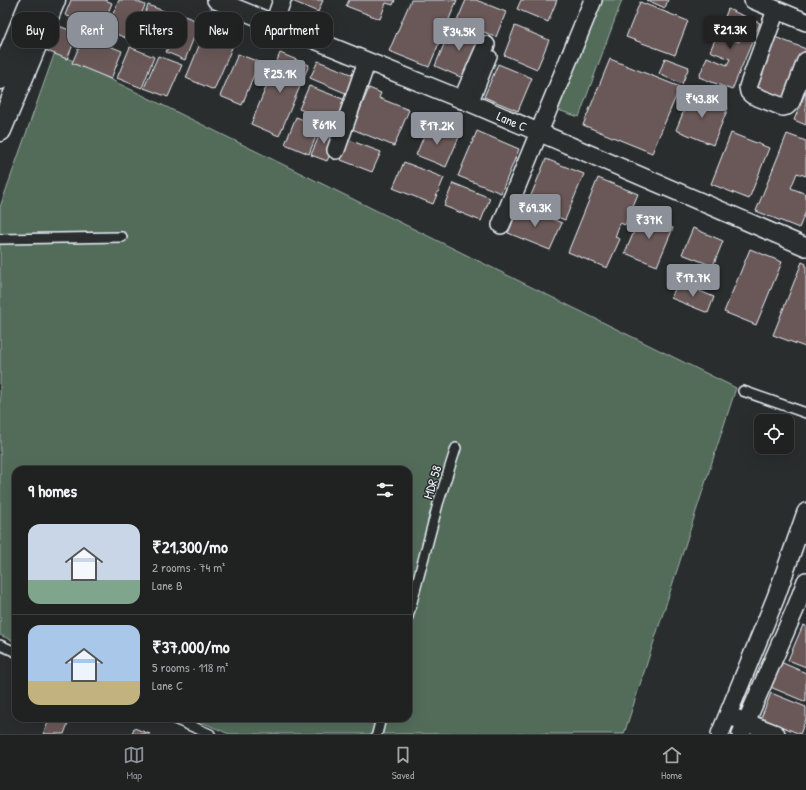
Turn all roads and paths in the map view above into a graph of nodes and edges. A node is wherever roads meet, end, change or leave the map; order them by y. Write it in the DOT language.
graph roads {
  1 [pos="282,0"];
  2 [pos="594,0"];
  3 [pos="752,0"];
  4 [pos="43,2"];
  5 [pos="233,3"];
  6 [pos="776,10"];
  7 [pos="251,12"];
  8 [pos="278,12"];
  9 [pos="806,22"];
  10 [pos="333,48"];
  11 [pos="489,50"];
  12 [pos="806,61"];
  13 [pos="367,62"];
  14 [pos="0,78"];
  15 [pos="468,102"];
  16 [pos="0,130"];
  17 [pos="539,132"];
  18 [pos="336,150"];
  19 [pos="501,226"];
  20 [pos="122,237"];
  21 [pos="0,239"];
  22 [pos="806,247"];
  23 [pos="742,391"];
  24 [pos="806,414"];
  25 [pos="456,448"];
  26 [pos="806,512"];
  27 [pos="806,581"];
  28 [pos="776,596"];
  29 [pos="412,602"];
  30 [pos="802,607"];
  31 [pos="0,645"];
  32 [pos="12,650"];
  33 [pos="727,715"];
  34 [pos="182,722"];
  35 [pos="380,722"];
  36 [pos="743,728"];
  37 [pos="210,734"];
  38 [pos="377,734"];
  39 [pos="720,734"];
  40 [pos="776,734"];
  1 -- 8 [label="street"];
  2 -- 17 [label="street"];
  3 -- 6 [label="street"];
  4 -- 14 [label="main road"];
  4 -- 16 [label="main road"];
  5 -- 7 [label="street, Lane C"];
  6 -- 9 [label="street"];
  6 -- 12 [label="street"];
  10 -- 13 [label="street, Lane C"];
  11 -- 15 [label="street"];
  13 -- 15 [label="street, Lane C"];
  13 -- 18 [label="street"];
  15 -- 17 [label="street, Lane C"];
  17 -- 19 [label="street"];
  17 -- 22 [label="street, Lane C"];
  20 -- 21 [label="lane"];
  23 -- 24 [label="lane"];
  25 -- 29 [label="lane, MDR 58"];
  26 -- 28 [label="street"];
  27 -- 30 [label="street"];
  28 -- 30 [label="street"];
  28 -- 33 [label="street"];
  30 -- 36 [label="street"];
  31 -- 32 [label="lane"];
  33 -- 36 [label="street"];
  33 -- 39 [label="street"];
  34 -- 37 [label="lane"];
  35 -- 38 [label="lane"];
  36 -- 40 [label="street"];
}
